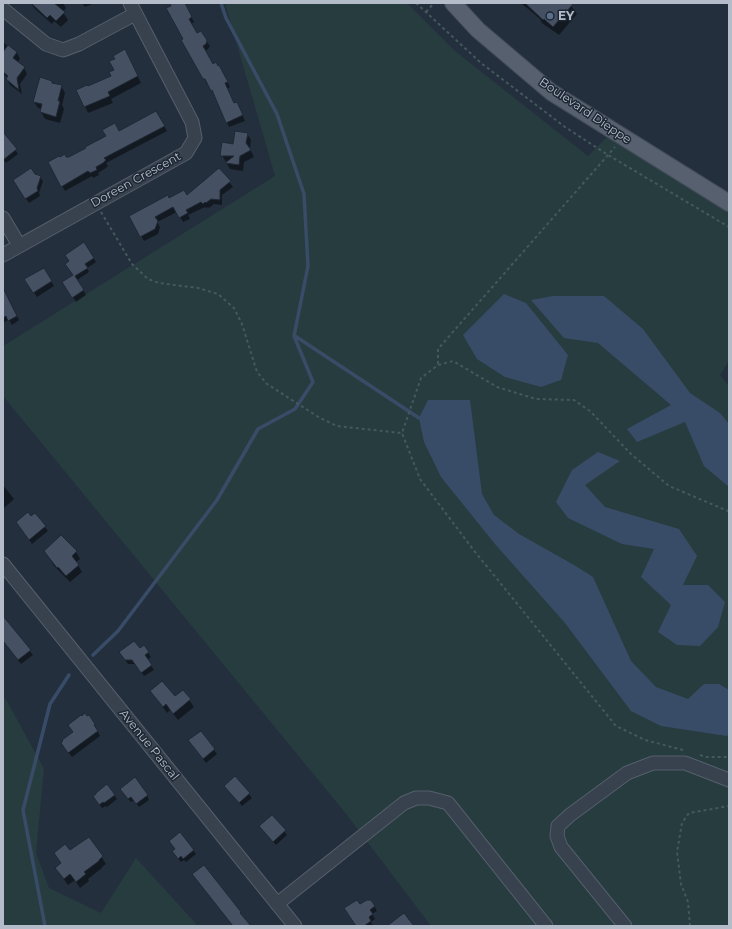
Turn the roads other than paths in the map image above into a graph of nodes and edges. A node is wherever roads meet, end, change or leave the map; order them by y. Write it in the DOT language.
graph roads {
  1 [pos="453,3"];
  2 [pos="132,8"];
  3 [pos="3,9"];
  4 [pos="729,203"];
  5 [pos="3,218"];
  6 [pos="19,245"];
  7 [pos="3,255"];
  8 [pos="3,564"];
  9 [pos="729,780"];
  10 [pos="277,904"];
  11 [pos="295,926"];
  12 [pos="546,926"];
  13 [pos="625,926"];
  1 -- 4 [label="main road, Boulevard Dieppe"];
  2 -- 3 [label="street"];
  2 -- 6 [label="street, Doreen Crescent"];
  5 -- 6 [label="street"];
  6 -- 7 [label="street, Doreen Crescent"];
  8 -- 10 [label="street, Avenue Pascal"];
  9 -- 13 [label="street"];
  10 -- 11 [label="street, Avenue Pascal"];
  10 -- 12 [label="street"];
}
